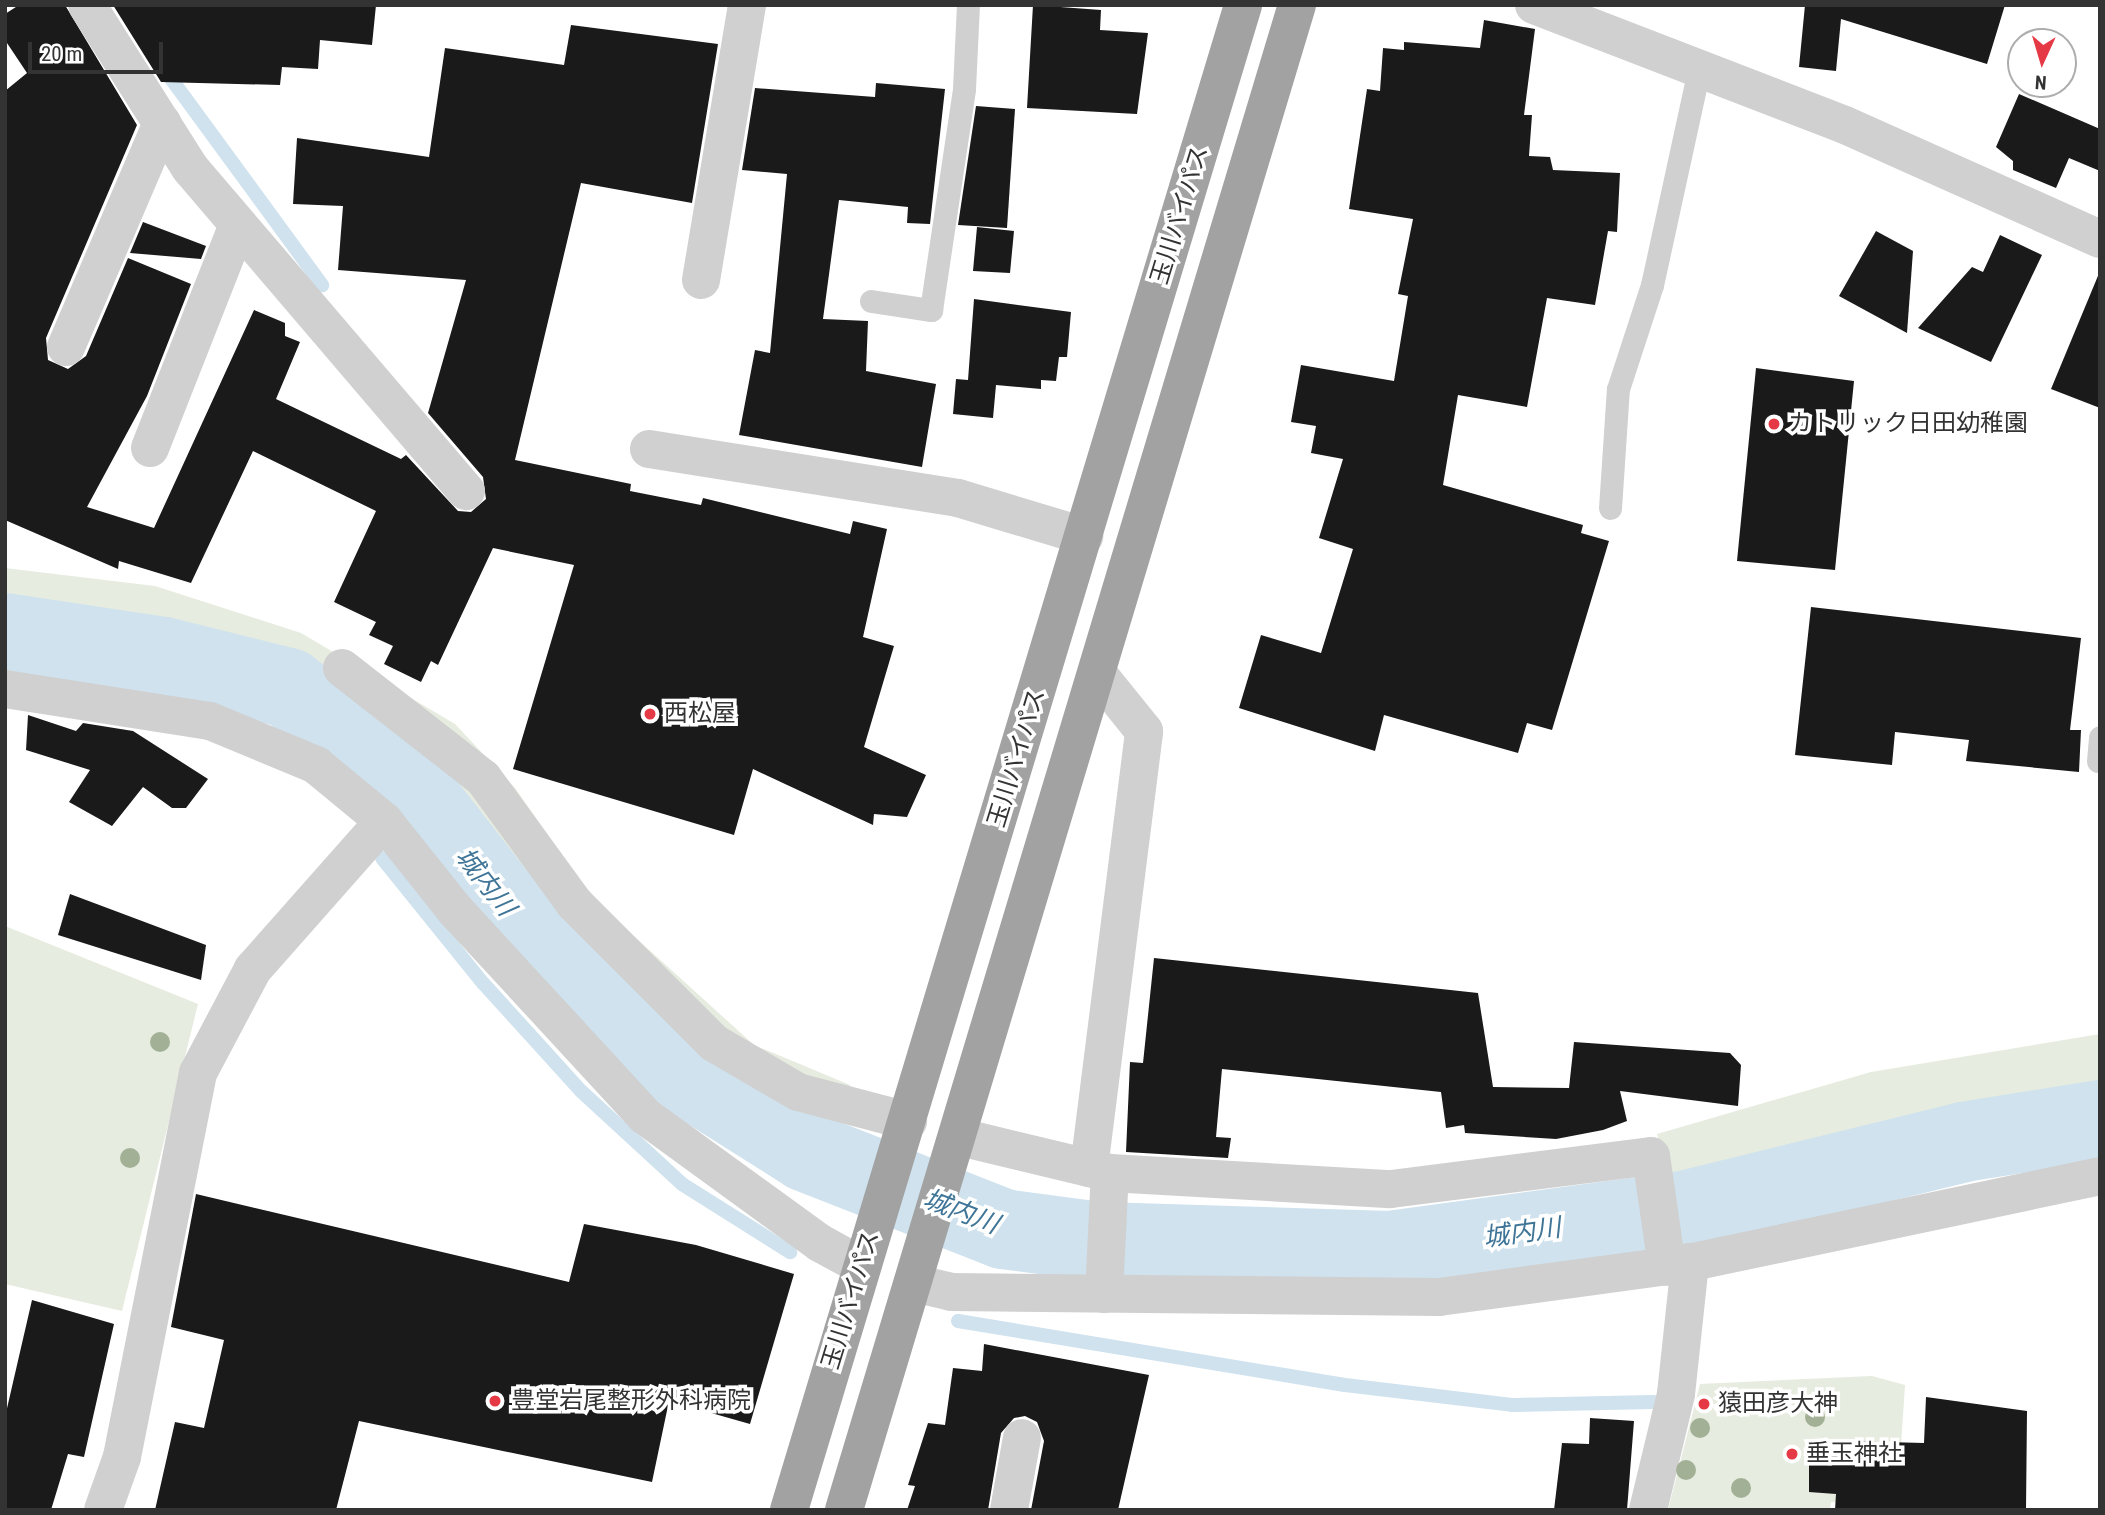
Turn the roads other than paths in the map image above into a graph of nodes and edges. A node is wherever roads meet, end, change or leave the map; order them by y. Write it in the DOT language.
graph roads {
  1 [pos="87,5"];
  2 [pos="747,5"];
  3 [pos="968,5"];
  4 [pos="1243,5"];
  5 [pos="1297,5"];
  6 [pos="1534,5"];
  7 [pos="1699,69"];
  8 [pos="162,123"];
  9 [pos="237,227"];
  10 [pos="2100,239"];
  11 [pos="701,280"];
  12 [pos="871,301"];
  13 [pos="66,348"];
  14 [pos="150,448"];
  15 [pos="649,449"];
  16 [pos="466,491"];
  17 [pos="1610,508"];
  18 [pos="1084,536"];
  19 [pos="342,668"];
  20 [pos="1098,674"];
  21 [pos="5,689"];
  22 [pos="2100,737"];
  23 [pos="2098,761"];
  24 [pos="384,821"];
  25 [pos="906,1127"];
  26 [pos="956,1149"];
  27 [pos="1100,1170"];
  28 [pos="2100,1176"];
  29 [pos="865,1253"];
  30 [pos="1679,1265"];
  31 [pos="917,1271"];
  32 [pos="1104,1294"];
  33 [pos="1022,1438"];
  34 [pos="103,1510"];
  35 [pos="789,1510"];
  36 [pos="844,1510"];
  37 [pos="1009,1510"];
  38 [pos="1648,1510"];
  1 -- 8 [label="street"];
  2 -- 11 [label="street"];
  3 -- 12 [label="lane"];
  4 -- 18 [label="highway, 玉川バイパス"];
  5 -- 20 [label="highway"];
  6 -- 7 [label="street"];
  7 -- 10 [label="street"];
  7 -- 17 [label="lane"];
  8 -- 9 [label="street"];
  8 -- 13 [label="street"];
  9 -- 14 [label="street"];
  9 -- 16 [label="street"];
  15 -- 18 [label="street"];
  18 -- 25 [label="highway, 玉川バイパス"];
  19 -- 25 [label="street"];
  20 -- 26 [label="highway"];
  20 -- 27 [label="street"];
  21 -- 24 [label="street"];
  22 -- 23 [label="lane"];
  24 -- 29 [label="street"];
  24 -- 34 [label="street"];
  25 -- 29 [label="highway, 玉川バイパス"];
  26 -- 27 [label="street"];
  26 -- 31 [label="highway"];
  27 -- 30 [label="street"];
  27 -- 32 [label="street"];
  28 -- 30 [label="street"];
  29 -- 35 [label="highway, 玉川バイパス"];
  30 -- 32 [label="street"];
  30 -- 38 [label="street"];
  31 -- 32 [label="street"];
  31 -- 36 [label="highway"];
  33 -- 37 [label="street"];
}
